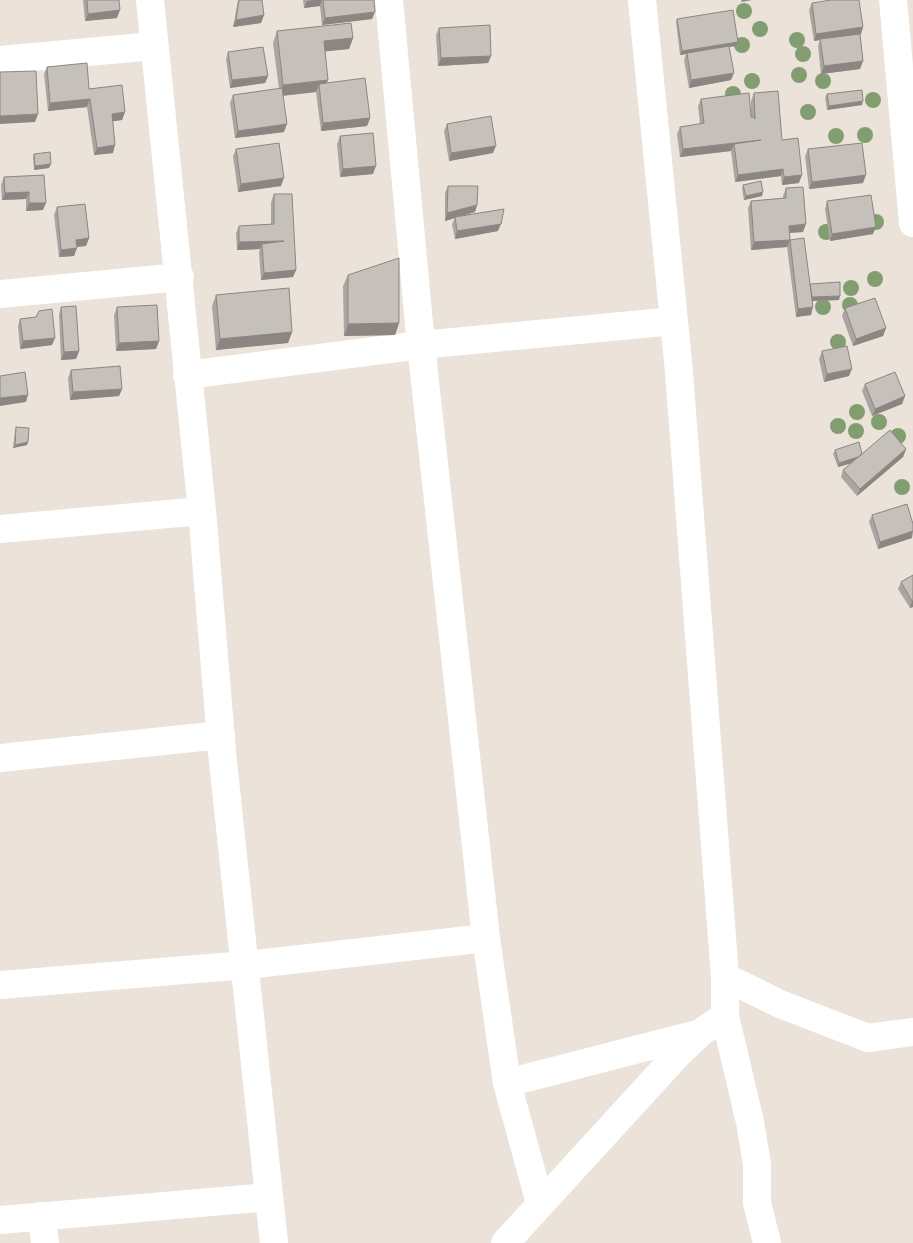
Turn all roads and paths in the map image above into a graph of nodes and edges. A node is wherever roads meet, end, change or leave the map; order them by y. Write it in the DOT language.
graph roads {
  1 [pos="150,0"];
  2 [pos="389,0"];
  3 [pos="642,0"];
  4 [pos="893,0"];
  5 [pos="154,46"];
  6 [pos="0,60"];
  7 [pos="913,223"];
  8 [pos="180,276"];
  9 [pos="0,294"];
  10 [pos="674,321"];
  11 [pos="421,345"];
  12 [pos="187,375"];
  13 [pos="202,511"];
  14 [pos="0,529"];
  15 [pos="221,735"];
  16 [pos="0,758"];
  17 [pos="486,938"];
  18 [pos="246,965"];
  19 [pos="725,977"];
  20 [pos="0,984"];
  21 [pos="725,1016"];
  22 [pos="913,1032"];
  23 [pos="700,1033"];
  24 [pos="507,1083"];
  25 [pos="269,1197"];
  26 [pos="540,1204"];
  27 [pos="42,1216"];
  28 [pos="0,1220"];
  29 [pos="512,1240"];
  30 [pos="45,1243"];
  31 [pos="274,1243"];
  32 [pos="767,1243"];
  1 -- 5 [label="street"];
  2 -- 11 [label="street"];
  3 -- 10 [label="street"];
  4 -- 7 [label="street"];
  5 -- 6 [label="street"];
  5 -- 8 [label="street"];
  8 -- 9 [label="street"];
  8 -- 12 [label="street"];
  10 -- 11 [label="street"];
  10 -- 19 [label="street"];
  11 -- 12 [label="street"];
  11 -- 17 [label="street"];
  12 -- 13 [label="street"];
  13 -- 14 [label="street"];
  13 -- 15 [label="street"];
  15 -- 16 [label="street"];
  15 -- 18 [label="street"];
  17 -- 18 [label="street"];
  17 -- 24 [label="street"];
  18 -- 20 [label="street"];
  18 -- 25 [label="street"];
  19 -- 21 [label="street"];
  19 -- 22 [label="street"];
  21 -- 23 [label="street"];
  21 -- 32 [label="street"];
  23 -- 24 [label="street"];
  23 -- 26 [label="street"];
  24 -- 26 [label="street"];
  25 -- 27 [label="street"];
  25 -- 31 [label="street"];
  26 -- 29 [label="street"];
  27 -- 28 [label="street"];
  27 -- 30 [label="street"];
}
